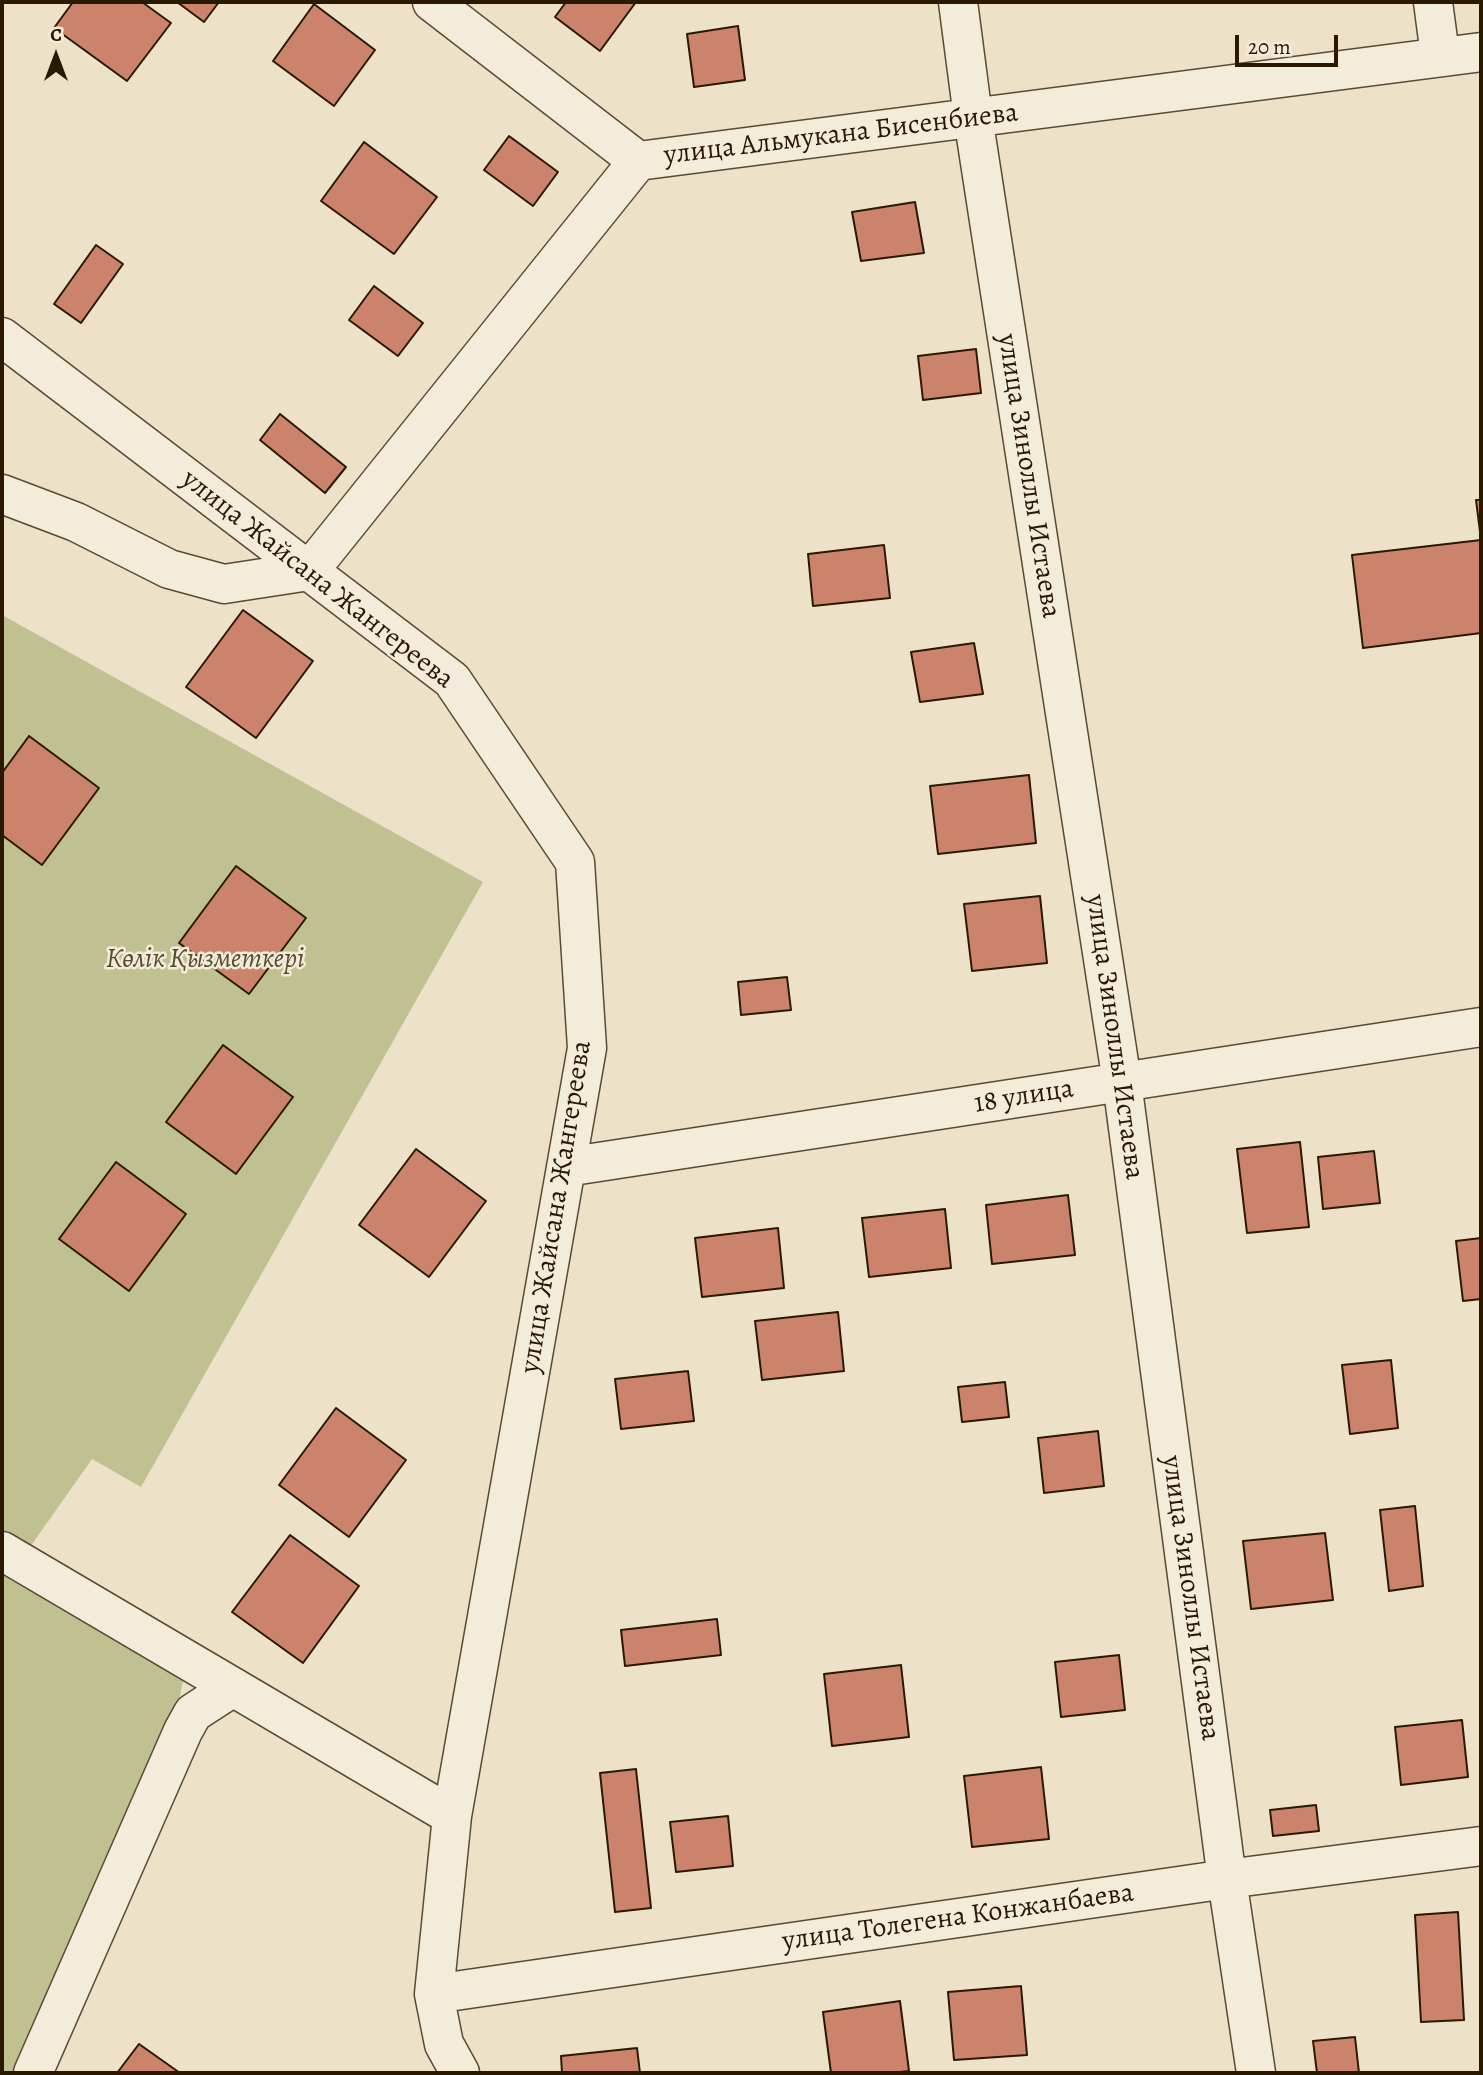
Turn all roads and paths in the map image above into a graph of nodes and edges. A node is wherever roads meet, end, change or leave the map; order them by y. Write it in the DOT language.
graph roads {
  1 [pos="432,2"];
  2 [pos="958,2"];
  3 [pos="1433,2"];
  4 [pos="1481,52"];
  5 [pos="1440,55"];
  6 [pos="973,117"];
  7 [pos="638,161"];
  8 [pos="2,337"];
  9 [pos="2,494"];
  10 [pos="309,571"];
  11 [pos="1481,1027"];
  12 [pos="1122,1082"];
  13 [pos="566,1167"];
  14 [pos="2,1551"];
  15 [pos="233,1687"];
  16 [pos="452,1816"];
  17 [pos="1481,1846"];
  18 [pos="1227,1879"];
  19 [pos="434,1994"];
  20 [pos="33,2073"];
  21 [pos="460,2073"];
  22 [pos="1256,2073"];
  1 -- 7 [label="street"];
  2 -- 6 [label="street, улица Зиноллы Истаева"];
  3 -- 5 [label="street"];
  4 -- 5 [label="street, улица Альмукана Бисенбиева"];
  5 -- 6 [label="street, улица Альмукана Бисенбиева"];
  6 -- 7 [label="street, улица Альмукана Бисенбиева"];
  6 -- 12 [label="street, улица Зиноллы Истаева"];
  7 -- 10 [label="street, улица Альмукана Бисенбиева"];
  8 -- 10 [label="street, улица Жайсана Жангереева"];
  9 -- 10 [label="street"];
  10 -- 13 [label="street, улица Жайсана Жангереева"];
  11 -- 12 [label="street, 18 улица"];
  12 -- 13 [label="street, 18 улица"];
  12 -- 18 [label="street, улица Зиноллы Истаева"];
  13 -- 16 [label="street, улица Жайсана Жангереева"];
  14 -- 15 [label="street"];
  15 -- 16 [label="street"];
  15 -- 20 [label="street"];
  16 -- 19 [label="street, улица Жайсана Жангереева"];
  17 -- 18 [label="street, улица Толегена Конжанбаева"];
  18 -- 19 [label="street, улица Толегена Конжанбаева"];
  18 -- 22 [label="street, улица Зиноллы Истаева"];
  19 -- 21 [label="street, улица Жайсана Жангереева"];
}
